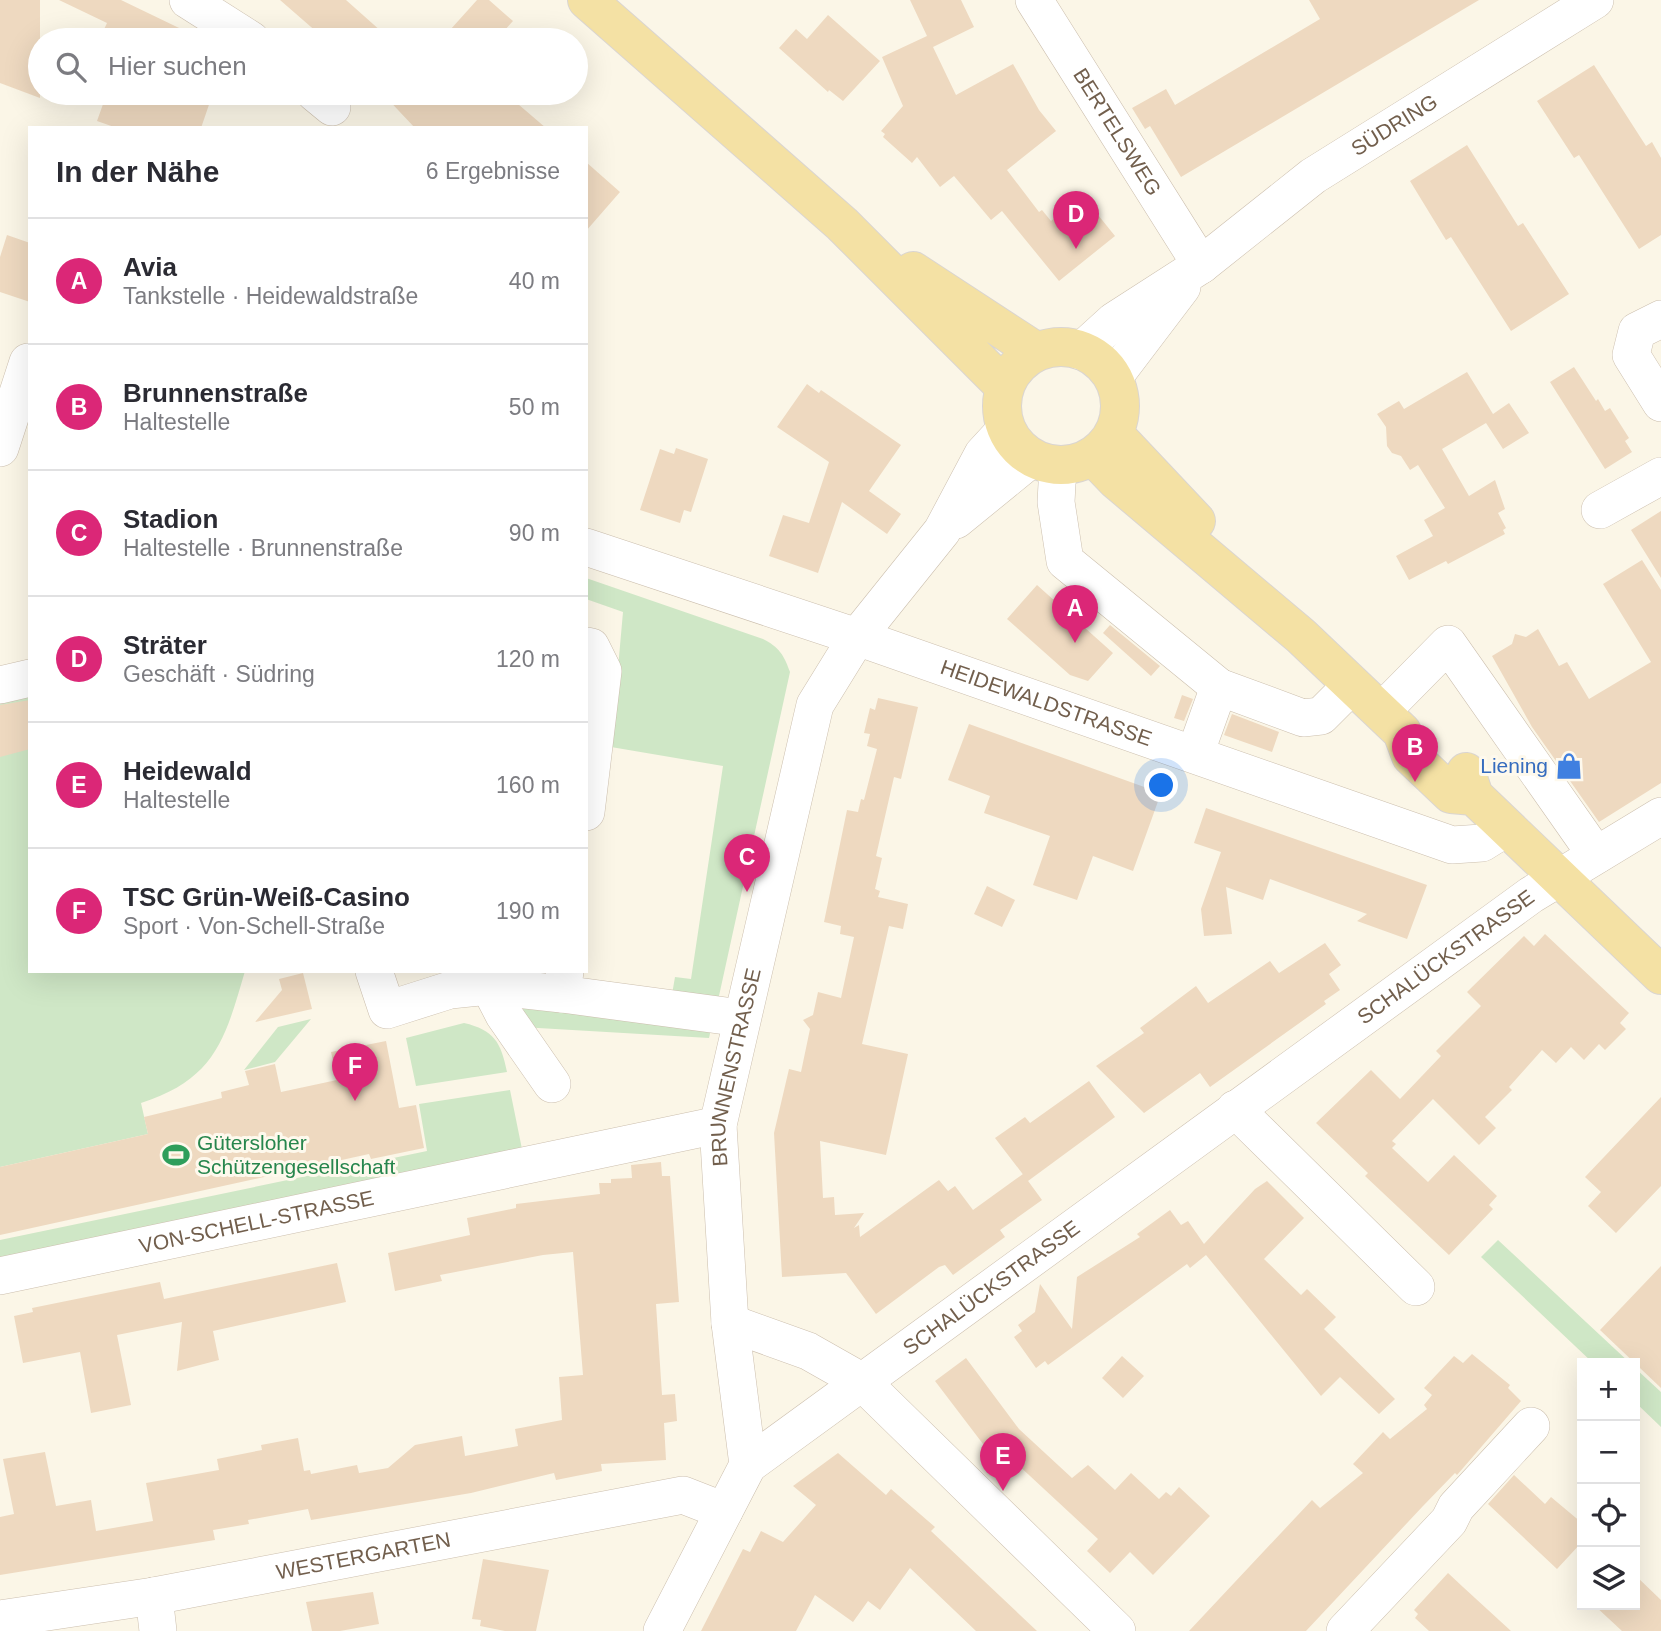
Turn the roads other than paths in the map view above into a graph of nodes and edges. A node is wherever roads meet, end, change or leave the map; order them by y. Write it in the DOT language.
graph roads {
  1 [pos="188,0"];
  2 [pos="587,0"];
  3 [pos="1034,0"];
  4 [pos="1595,0"];
  5 [pos="232,28"];
  6 [pos="842,224"];
  7 [pos="1201,265"];
  8 [pos="1661,319"];
  9 [pos="1081,351"];
  10 [pos="1037,352"];
  11 [pos="19,359"];
  12 [pos="1113,378"];
  13 [pos="1005,387"];
  14 [pos="1661,403"];
  15 [pos="1006,429"];
  16 [pos="0,448"];
  17 [pos="1074,454"];
  18 [pos="1661,476"];
  19 [pos="1600,510"];
  20 [pos="942,531"];
  21 [pos="588,548"];
  22 [pos="857,637"];
  23 [pos="588,646"];
  24 [pos="28,678"];
  25 [pos="0,685"];
  26 [pos="1352,685"];
  27 [pos="1219,687"];
  28 [pos="1392,722"];
  29 [pos="1195,754"];
  30 [pos="588,795"];
  31 [pos="1661,816"];
  32 [pos="1506,828"];
  33 [pos="1596,855"];
  34 [pos="1560,878"];
  35 [pos="375,973"];
  36 [pos="1661,975"];
  37 [pos="563,983"];
  38 [pos="489,986"];
  39 [pos="741,1018"];
  40 [pos="552,1084"];
  41 [pos="1235,1109"];
  42 [pos="718,1125"];
  43 [pos="0,1276"];
  44 [pos="1416,1287"];
  45 [pos="730,1323"];
  46 [pos="861,1381"];
  47 [pos="1531,1426"];
  48 [pos="748,1465"];
  49 [pos="723,1511"];
  50 [pos="156,1613"];
  51 [pos="0,1619"];
  52 [pos="663,1631"];
  53 [pos="1117,1631"];
  54 [pos="1345,1631"];
  1 -- 5 [label="street"];
  2 -- 6 [label="main road"];
  3 -- 7 [label="street, BERTELSWEG"];
  4 -- 7 [label="street, SÜDRING"];
  6 -- 10 [label="main road"];
  6 -- 13 [label="main road"];
  7 -- 9 [label="street, SÜDRING"];
  7 -- 12 [label="street, SÜDRING"];
  8 -- 14 [label="street"];
  9 -- 10 [label="main road"];
  9 -- 12 [label="main road"];
  10 -- 13 [label="main road"];
  11 -- 16 [label="street"];
  12 -- 17 [label="main road"];
  13 -- 15 [label="main road"];
  15 -- 17 [label="main road"];
  15 -- 20 [label="street, BRUNNENSTRASSE"];
  17 -- 20 [label="street, BRUNNENSTRASSE"];
  17 -- 26 [label="main road"];
  17 -- 27 [label="street"];
  18 -- 19 [label="street"];
  20 -- 22 [label="street, BRUNNENSTRASSE"];
  21 -- 22 [label="street, HEIDEWALDSTRASSE"];
  22 -- 29 [label="street, HEIDEWALDSTRASSE"];
  22 -- 39 [label="street, BRUNNENSTRASSE"];
  23 -- 30 [label="street"];
  24 -- 25 [label="street"];
  26 -- 27 [label="street"];
  26 -- 28 [label="main road"];
  27 -- 29 [label="street"];
  28 -- 32 [label="main road"];
  28 -- 33 [label="street"];
  29 -- 32 [label="street, HEIDEWALDSTRASSE"];
  31 -- 33 [label="street, SCHALÜCKSTRASSE"];
  32 -- 34 [label="main road"];
  33 -- 34 [label="street, SCHALÜCKSTRASSE"];
  34 -- 36 [label="main road"];
  34 -- 41 [label="street, SCHALÜCKSTRASSE"];
  35 -- 38 [label="street"];
  37 -- 38 [label="street"];
  37 -- 39 [label="street"];
  38 -- 40 [label="street"];
  39 -- 42 [label="street, BRUNNENSTRASSE"];
  41 -- 44 [label="street"];
  41 -- 46 [label="street, SCHALÜCKSTRASSE"];
  42 -- 43 [label="street, VON-SCHELL-STRASSE"];
  42 -- 45 [label="street, BRUNNENSTRASSE"];
  45 -- 46 [label="street"];
  45 -- 48 [label="street, BRUNNENSTRASSE"];
  46 -- 48 [label="street, SCHALÜCKSTRASSE"];
  46 -- 53 [label="street"];
  47 -- 54 [label="street"];
  48 -- 49 [label="street"];
  49 -- 50 [label="street, WESTERGARTEN"];
  49 -- 52 [label="street"];
  50 -- 51 [label="street, WESTERGARTEN"];
}
